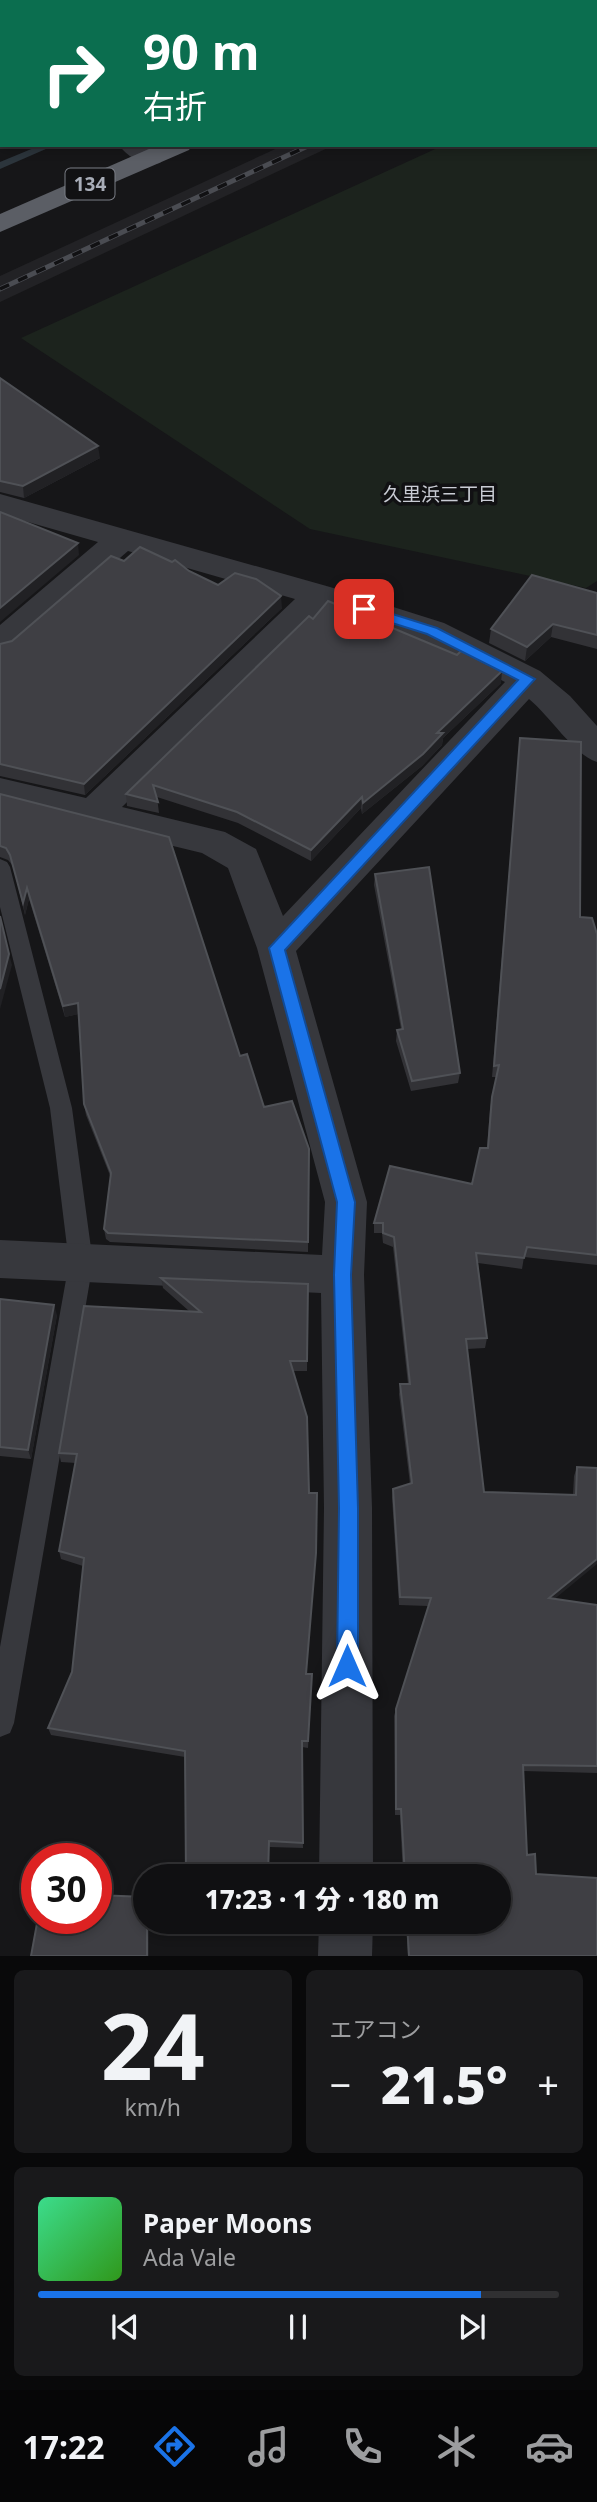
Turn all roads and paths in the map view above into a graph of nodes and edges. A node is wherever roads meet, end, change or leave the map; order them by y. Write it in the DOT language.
graph roads {
  1 [pos="167,147"];
  2 [pos="141,151"];
  3 [pos="0,224"];
  4 [pos="0,504"];
  5 [pos="121,540"];
  6 [pos="319,595"];
  7 [pos="0,643"];
  8 [pos="528,679"];
  9 [pos="597,749"];
  10 [pos="0,791"];
  11 [pos="93,813"];
  12 [pos="0,867"];
  13 [pos="276,948"];
  14 [pos="0,1259"];
  15 [pos="81,1263"];
  16 [pos="342,1275"];
  17 [pos="0,1723"];
  18 [pos="346,1864"];
  19 [pos="345,1934"];
  20 [pos="345,1956"];
  1 -- 2 [label="highway, 134"];
  2 -- 3 [label="highway, 134"];
  4 -- 5 [label="street"];
  5 -- 6 [label="street"];
  5 -- 7 [label="street"];
  6 -- 8 [label="street"];
  6 -- 11 [label="street"];
  8 -- 9 [label="street"];
  8 -- 13 [label="street"];
  10 -- 11 [label="street"];
  11 -- 13 [label="street"];
  12 -- 15 [label="lane"];
  13 -- 16 [label="street"];
  14 -- 15 [label="street"];
  15 -- 16 [label="street"];
  15 -- 17 [label="lane"];
  16 -- 18 [label="street"];
  19 -- 20 [label="street"];
}
